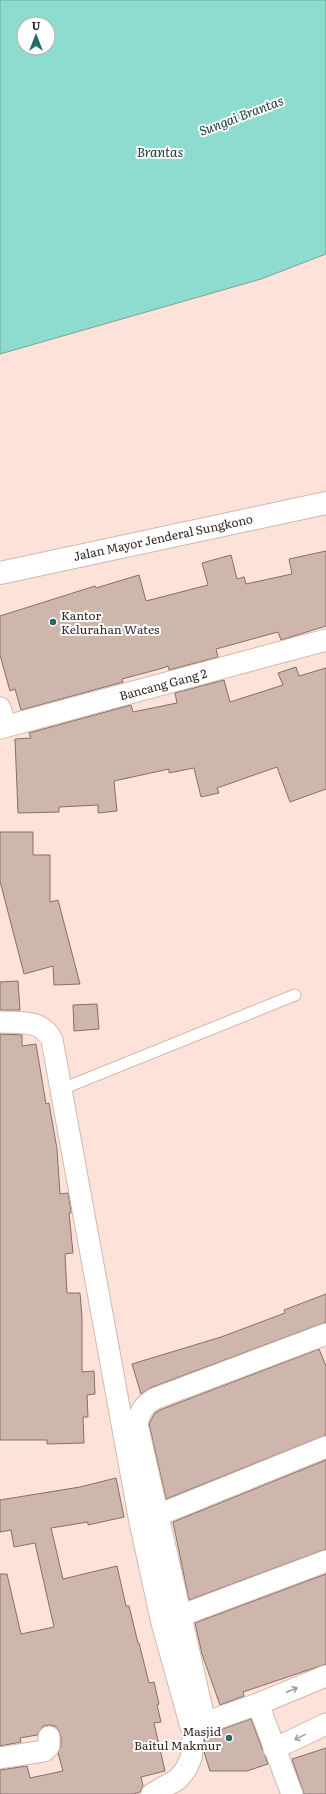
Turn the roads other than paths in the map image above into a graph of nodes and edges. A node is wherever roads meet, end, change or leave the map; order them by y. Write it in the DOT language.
graph roads {
  1 [pos="326,503"];
  2 [pos="0,572"];
  3 [pos="326,640"];
  4 [pos="2,720"];
  5 [pos="295,995"];
  6 [pos="0,1022"];
  7 [pos="62,1089"];
  8 [pos="326,1334"];
  9 [pos="326,1447"];
  10 [pos="149,1519"];
  11 [pos="326,1561"];
  12 [pos="182,1615"];
  13 [pos="162,1623"];
  14 [pos="326,1676"];
  15 [pos="258,1704"];
  16 [pos="326,1724"];
  17 [pos="49,1737"];
  18 [pos="274,1749"];
  19 [pos="0,1758"];
  20 [pos="287,1793"];
  21 [pos="152,1794"];
  1 -- 2 [label="main road, Jalan Mayor Jenderal Sungkono"];
  3 -- 4 [label="street, Bancang Gang 2"];
  5 -- 7 [label="lane"];
  6 -- 7 [label="street"];
  7 -- 10 [label="street"];
  8 -- 10 [label="street"];
  9 -- 10 [label="street"];
  10 -- 12 [label="street"];
  10 -- 13 [label="street"];
  11 -- 12 [label="street"];
  12 -- 13 [label="street"];
  12 -- 15 [label="street"];
  13 -- 21 [label="street"];
  15 -- 14 [label="street, one-way"];
  15 -- 18 [label="street"];
  16 -- 18 [label="street, one-way"];
  17 -- 19 [label="street"];
  18 -- 20 [label="street"];
}
